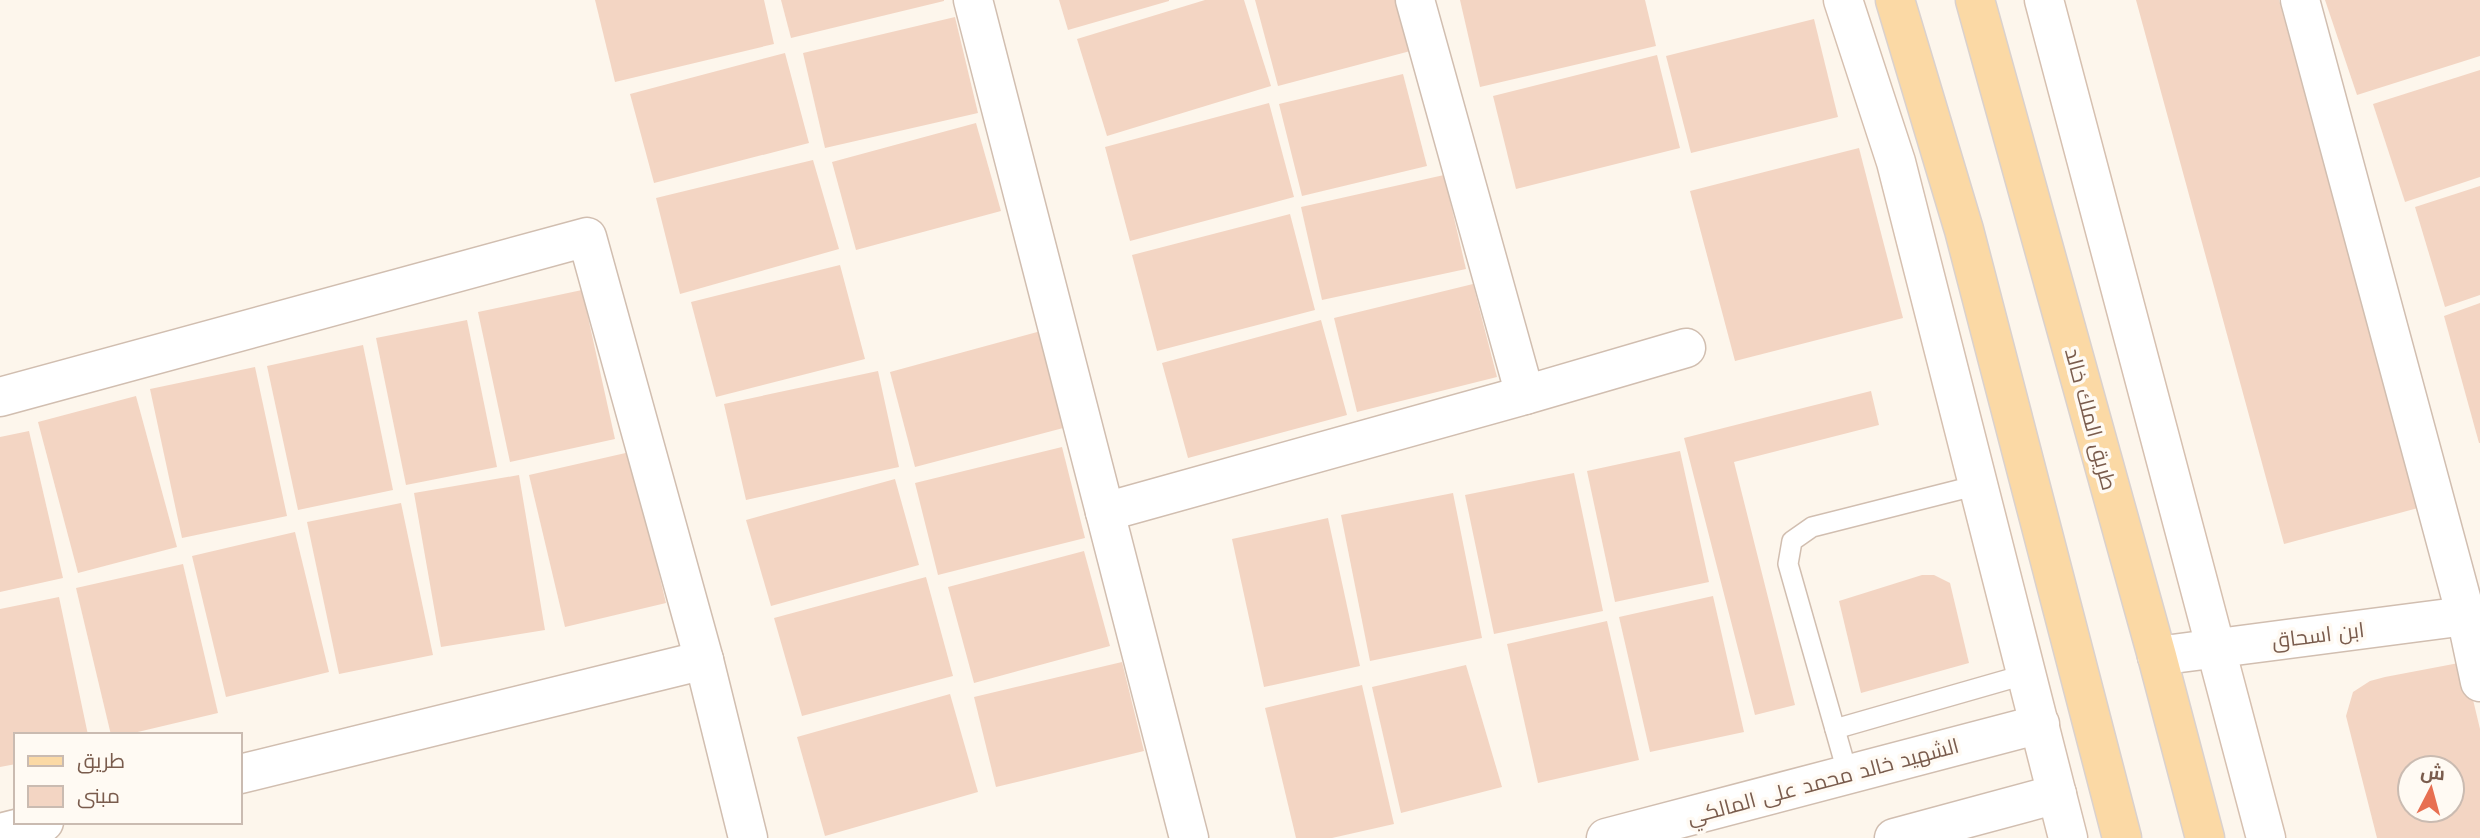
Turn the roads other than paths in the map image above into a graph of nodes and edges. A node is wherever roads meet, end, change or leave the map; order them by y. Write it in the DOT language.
graph roads {
  1 [pos="973,0"];
  2 [pos="1415,0"];
  3 [pos="1843,0"];
  4 [pos="1895,0"];
  5 [pos="1975,0"];
  6 [pos="2044,0"];
  7 [pos="2300,0"];
  8 [pos="1686,348"];
  9 [pos="1525,395"];
  10 [pos="0,397"];
  11 [pos="1979,485"];
  12 [pos="1105,512"];
  13 [pos="2473,615"];
  14 [pos="2217,648"];
  15 [pos="2157,656"];
  16 [pos="704,660"];
  17 [pos="2027,674"];
  18 [pos="2480,682"];
  19 [pos="2040,724"];
  20 [pos="1835,729"];
  21 [pos="242,774"];
  22 [pos="1848,775"];
  23 [pos="2057,794"];
  24 [pos="36,824"];
  25 [pos="0,833"];
  26 [pos="748,838"];
  27 [pos="1189,838"];
  28 [pos="1606,838"];
  29 [pos="1894,838"];
  30 [pos="2068,838"];
  31 [pos="2122,838"];
  32 [pos="2204,838"];
  33 [pos="2266,838"];
  1 -- 12 [label="street"];
  2 -- 9 [label="street"];
  3 -- 11 [label="street"];
  4 -- 31 [label="main road"];
  5 -- 15 [label="main road, طريق الملك خالد"];
  6 -- 14 [label="street"];
  7 -- 13 [label="street"];
  8 -- 9 [label="street"];
  9 -- 12 [label="street"];
  10 -- 16 [label="street"];
  11 -- 17 [label="street"];
  11 -- 20 [label="lane"];
  12 -- 27 [label="street"];
  13 -- 14 [label="street, ابن اسحاق"];
  13 -- 18 [label="street"];
  14 -- 15 [label="street, ابن اسحاق"];
  14 -- 33 [label="street"];
  15 -- 32 [label="main road, طريق الملك خالد"];
  16 -- 21 [label="street"];
  16 -- 26 [label="street"];
  17 -- 19 [label="street"];
  17 -- 20 [label="lane"];
  19 -- 22 [label="street, الشهيد خالد محمد على المالكي"];
  19 -- 23 [label="street"];
  20 -- 22 [label="lane"];
  22 -- 28 [label="street, الشهيد خالد محمد على المالكي"];
  23 -- 29 [label="street"];
  23 -- 30 [label="street"];
  24 -- 25 [label="street"];
}
